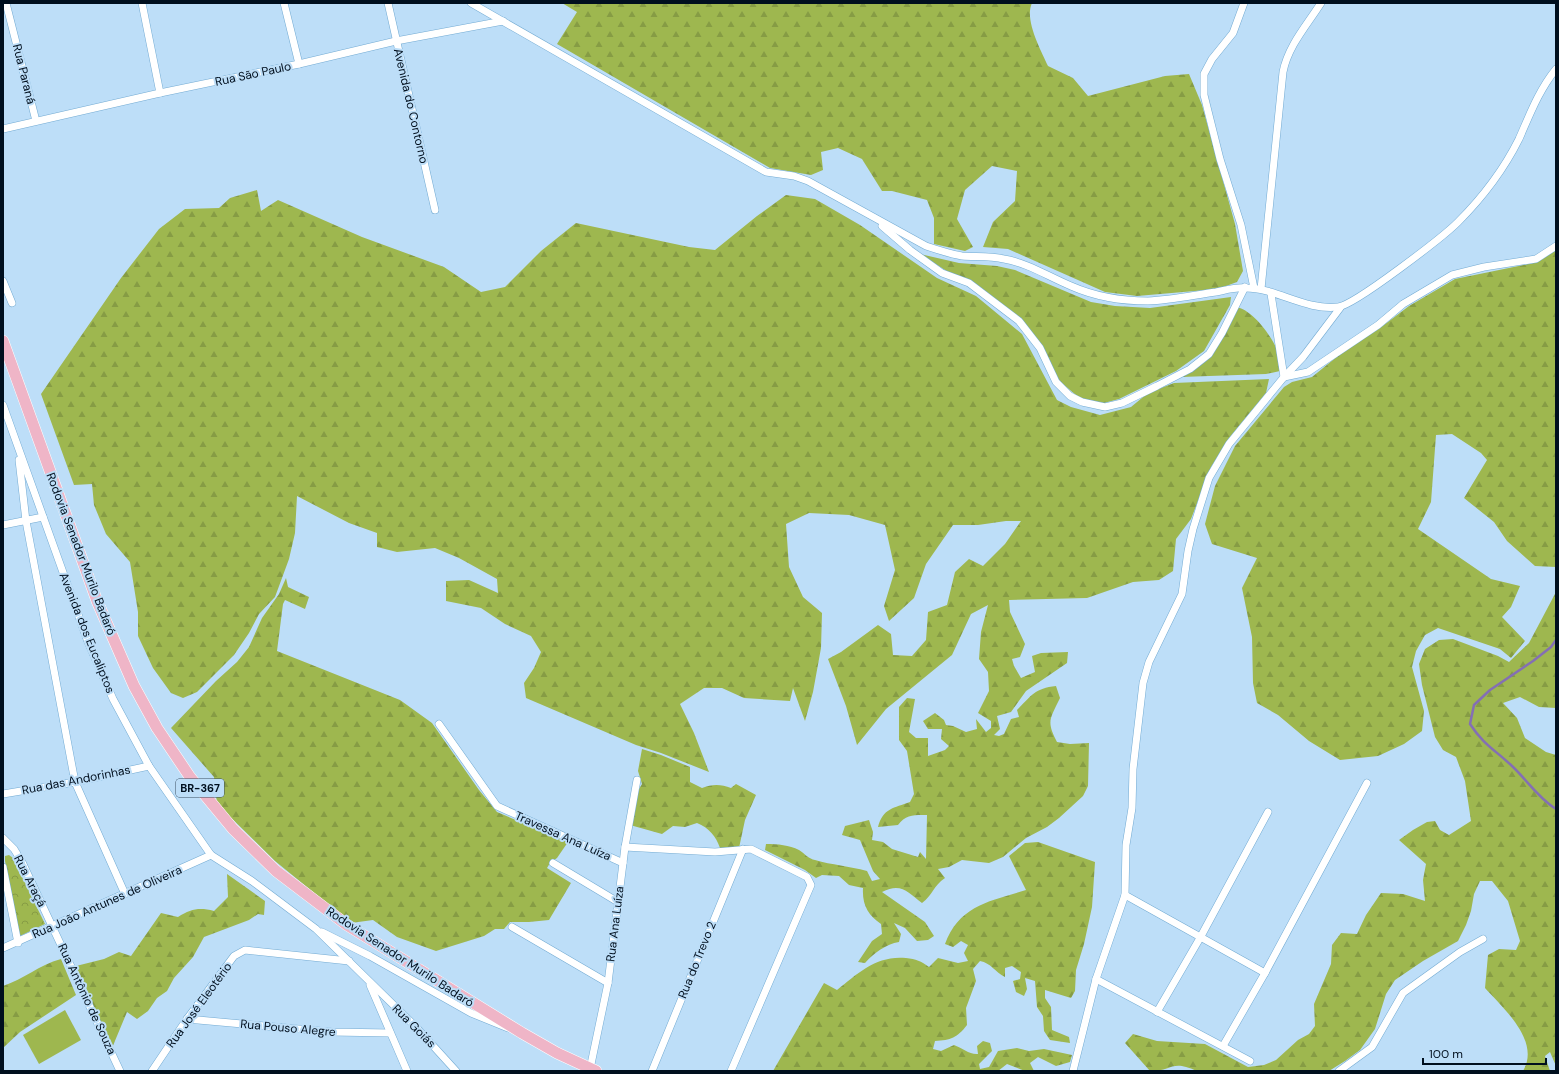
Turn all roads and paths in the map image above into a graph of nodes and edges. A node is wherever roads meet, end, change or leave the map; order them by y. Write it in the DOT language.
graph roads {
  1 [pos="6,3"];
  2 [pos="142,3"];
  3 [pos="284,3"];
  4 [pos="388,3"];
  5 [pos="472,3"];
  6 [pos="1244,3"];
  7 [pos="1321,3"];
  8 [pos="503,20"];
  9 [pos="396,41"];
  10 [pos="299,64"];
  11 [pos="1556,69"];
  12 [pos="160,93"];
  13 [pos="36,121"];
  14 [pos="3,129"];
  15 [pos="435,210"];
  16 [pos="871,217"];
  17 [pos="1556,246"];
  18 [pos="3,281"];
  19 [pos="1245,287"];
  20 [pos="1257,288"];
  21 [pos="1270,294"];
  22 [pos="12,303"];
  23 [pos="1340,308"];
  24 [pos="3,340"];
  25 [pos="1284,377"];
  26 [pos="3,405"];
  27 [pos="18,449"];
  28 [pos="43,517"];
  29 [pos="26,521"];
  30 [pos="3,525"];
  31 [pos="439,724"];
  32 [pos="149,766"];
  33 [pos="637,780"];
  34 [pos="75,782"];
  35 [pos="1367,783"];
  36 [pos="3,794"];
  37 [pos="1268,812"];
  38 [pos="3,840"];
  39 [pos="625,847"];
  40 [pos="742,848"];
  41 [pos="211,855"];
  42 [pos="623,863"];
  43 [pos="553,864"];
  44 [pos="3,867"];
  45 [pos="125,894"];
  46 [pos="1125,895"];
  47 [pos="618,902"];
  48 [pos="54,927"];
  49 [pos="512,927"];
  50 [pos="316,929"];
  51 [pos="1200,938"];
  52 [pos="1483,939"];
  53 [pos="18,943"];
  54 [pos="3,948"];
  55 [pos="349,961"];
  56 [pos="1265,974"];
  57 [pos="1096,979"];
  58 [pos="370,982"];
  59 [pos="608,983"];
  60 [pos="1158,1012"];
  61 [pos="187,1019"];
  62 [pos="522,1032"];
  63 [pos="390,1033"];
  64 [pos="1223,1046"];
  65 [pos="1250,1061"];
  66 [pos="593,1070"];
  67 [pos="120,1071"];
  68 [pos="152,1071"];
  69 [pos="407,1071"];
  70 [pos="456,1071"];
  71 [pos="652,1071"];
  72 [pos="731,1071"];
  73 [pos="1073,1071"];
  74 [pos="1339,1071"];
  1 -- 13 [label="street, Rua Paraná"];
  2 -- 12 [label="street"];
  3 -- 10 [label="street"];
  4 -- 9 [label="street, Avenida do Contorno"];
  5 -- 8 [label="street"];
  6 -- 20 [label="street"];
  7 -- 20 [label="street"];
  8 -- 9 [label="street, Rua São Paulo"];
  8 -- 16 [label="street"];
  9 -- 10 [label="street, Rua São Paulo"];
  9 -- 15 [label="street, Avenida do Contorno"];
  10 -- 12 [label="street, Rua São Paulo"];
  11 -- 23 [label="street"];
  12 -- 13 [label="street, Rua São Paulo"];
  13 -- 14 [label="street, Rua São Paulo"];
  16 -- 19 [label="street"];
  16 -- 19 [label="street"];
  17 -- 25 [label="street"];
  18 -- 22 [label="street"];
  19 -- 20 [label="street"];
  20 -- 21 [label="street"];
  21 -- 23 [label="street"];
  21 -- 25 [label="street"];
  23 -- 25 [label="street"];
  24 -- 62 [label="main road, Rodovia Senador Murilo Badaró / BR-367"];
  25 -- 46 [label="street"];
  26 -- 27 [label="street, Avenida dos Eucaliptos"];
  27 -- 28 [label="street, Avenida dos Eucaliptos"];
  27 -- 29 [label="street"];
  28 -- 29 [label="street"];
  28 -- 32 [label="street, Avenida dos Eucaliptos"];
  29 -- 30 [label="street"];
  29 -- 34 [label="street"];
  31 -- 42 [label="street, Travessa Ana Luíza"];
  32 -- 34 [label="street, Rua das Andorinhas"];
  32 -- 41 [label="street, Avenida dos Eucaliptos"];
  33 -- 39 [label="street, Rua Ana Luíza"];
  34 -- 36 [label="street, Rua das Andorinhas"];
  34 -- 45 [label="street"];
  35 -- 56 [label="street"];
  37 -- 51 [label="street"];
  38 -- 48 [label="street, Rua Araçá"];
  39 -- 40 [label="street"];
  39 -- 42 [label="street, Rua Ana Luíza"];
  40 -- 71 [label="street, Rua do Trevo 2"];
  40 -- 72 [label="street"];
  41 -- 45 [label="street, Rua João Antunes de Oliveira"];
  41 -- 50 [label="street, Avenida dos Eucaliptos"];
  42 -- 47 [label="street, Rua Ana Luíza"];
  43 -- 47 [label="street"];
  44 -- 53 [label="street"];
  45 -- 48 [label="street, Rua João Antunes de Oliveira"];
  46 -- 51 [label="street"];
  46 -- 57 [label="street"];
  47 -- 59 [label="street, Rua Ana Luíza"];
  48 -- 53 [label="street, Rua João Antunes de Oliveira"];
  48 -- 67 [label="street, Rua Antônio de Souza"];
  49 -- 59 [label="street"];
  50 -- 55 [label="street, Avenida dos Eucaliptos"];
  50 -- 62 [label="street"];
  51 -- 56 [label="street"];
  51 -- 60 [label="street"];
  52 -- 74 [label="street"];
  53 -- 54 [label="street, Rua João Antunes de Oliveira"];
  55 -- 58 [label="street, Avenida dos Eucaliptos"];
  55 -- 61 [label="street, Rua José Eleotério"];
  56 -- 64 [label="street"];
  57 -- 60 [label="street"];
  57 -- 73 [label="street"];
  58 -- 63 [label="street"];
  58 -- 70 [label="street, Rua Goiás"];
  59 -- 66 [label="street, Rua Ana Luíza"];
  60 -- 64 [label="street"];
  61 -- 63 [label="street, Rua Pouso Alegre"];
  61 -- 68 [label="street, Rua José Eleotério"];
  62 -- 66 [label="main road, Rodovia Senador Murilo Badaró / BR-367"];
  63 -- 69 [label="street"];
  64 -- 65 [label="street"];
}
